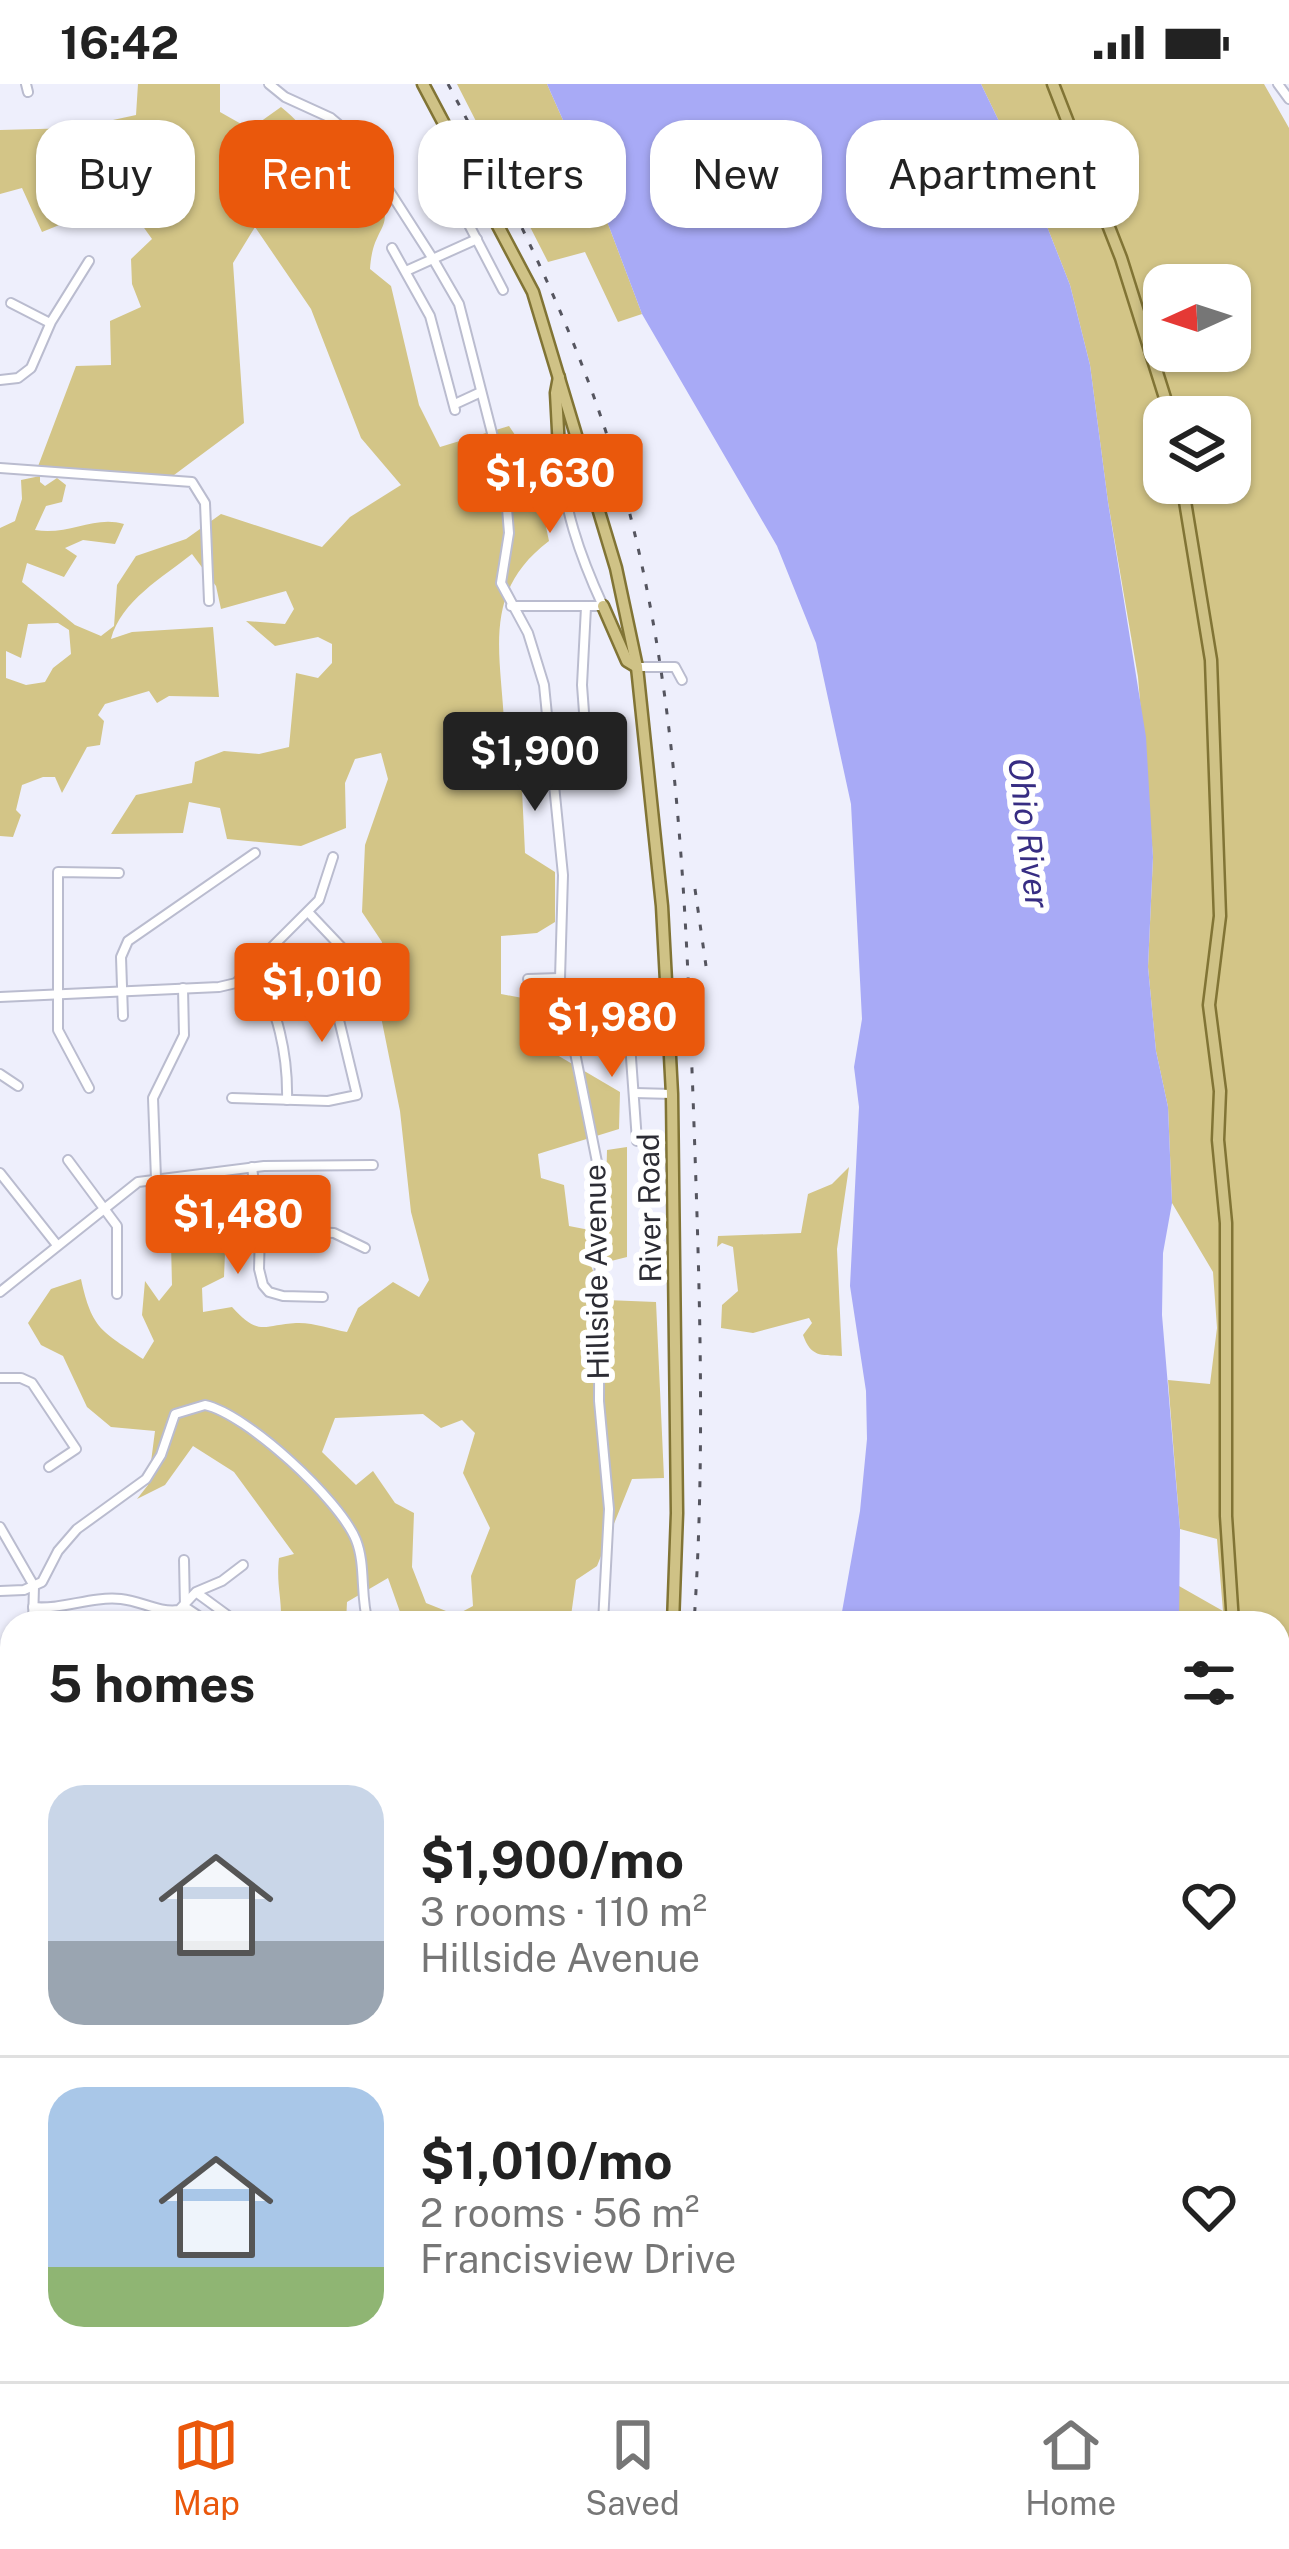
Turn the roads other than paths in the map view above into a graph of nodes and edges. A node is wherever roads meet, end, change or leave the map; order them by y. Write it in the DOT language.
graph roads {
  1 [pos="269,84"];
  2 [pos="423,84"];
  3 [pos="1053,84"];
  4 [pos="1278,84"];
  5 [pos="1289,99"];
  6 [pos="443,120"];
  7 [pos="471,228"];
  8 [pos="500,228"];
  9 [pos="477,239"];
  10 [pos="392,248"];
  11 [pos="433,259"];
  12 [pos="89,261"];
  13 [pos="406,271"];
  14 [pos="503,290"];
  15 [pos="11,303"];
  16 [pos="50,323"];
  17 [pos="559,374"];
  18 [pos="0,380"];
  19 [pos="481,392"];
  20 [pos="1164,396"];
  21 [pos="580,441"];
  22 [pos="559,449"];
  23 [pos="0,467"];
  24 [pos="1185,504"];
  25 [pos="623,592"];
  26 [pos="208,601"];
  27 [pos="602,603"];
  28 [pos="511,606"];
  29 [pos="586,607"];
  30 [pos="637,667"];
  31 [pos="682,680"];
  32 [pos="588,767"];
  33 [pos="255,853"];
  34 [pos="333,857"];
  35 [pos="119,873"];
  36 [pos="308,912"];
  37 [pos="251,973"];
  38 [pos="560,978"];
  39 [pos="528,979"];
  40 [pos="183,988"];
  41 [pos="122,990"];
  42 [pos="57,993"];
  43 [pos="0,997"];
  44 [pos="123,1016"];
  45 [pos="628,1016"];
  46 [pos="0,1074"];
  47 [pos="18,1086"];
  48 [pos="89,1088"];
  49 [pos="634,1094"];
  50 [pos="672,1094"];
  51 [pos="232,1098"];
  52 [pos="287,1100"];
  53 [pos="637,1141"];
  54 [pos="68,1160"];
  55 [pos="373,1165"];
  56 [pos="252,1167"];
  57 [pos="0,1173"];
  58 [pos="156,1179"];
  59 [pos="105,1207"];
  60 [pos="260,1230"];
  61 [pos="57,1245"];
  62 [pos="365,1248"];
  63 [pos="0,1292"];
  64 [pos="117,1294"];
  65 [pos="323,1297"];
  66 [pos="0,1378"];
  67 [pos="49,1466"];
  68 [pos="0,1527"];
  69 [pos="184,1560"];
  70 [pos="243,1565"];
  71 [pos="34,1586"];
  72 [pos="0,1591"];
  73 [pos="196,1592"];
  74 [pos="33,1606"];
  75 [pos="185,1607"];
  76 [pos="33,1611"];
  77 [pos="191,1611"];
  78 [pos="222,1611"];
  79 [pos="366,1611"];
  80 [pos="604,1611"];
  81 [pos="673,1611"];
  82 [pos="1232,1611"];
  1 -- 11 [label="street, Hillside Avenue"];
  2 -- 6 [label="main road, River Road"];
  3 -- 20 [label="main road"];
  4 -- 5 [label="street"];
  7 -- 9 [label="street"];
  8 -- 17 [label="main road, River Road"];
  9 -- 11 [label="street"];
  9 -- 14 [label="street"];
  10 -- 13 [label="street"];
  11 -- 13 [label="street"];
  11 -- 19 [label="street, Hillside Avenue"];
  12 -- 16 [label="street"];
  13 -- 19 [label="street"];
  15 -- 16 [label="street"];
  16 -- 18 [label="street"];
  17 -- 21 [label="main road, River Road"];
  17 -- 22 [label="main road"];
  19 -- 28 [label="street, Hillside Avenue"];
  21 -- 22 [label="street"];
  21 -- 25 [label="main road, River Road"];
  22 -- 27 [label="street"];
  23 -- 26 [label="street"];
  24 -- 82 [label="main road"];
  25 -- 27 [label="street"];
  25 -- 30 [label="main road, River Road"];
  27 -- 29 [label="street"];
  27 -- 30 [label="main road"];
  28 -- 29 [label="street"];
  28 -- 38 [label="street, Hillside Avenue"];
  29 -- 32 [label="street"];
  30 -- 31 [label="street"];
  30 -- 50 [label="main road, River Road"];
  33 -- 41 [label="street"];
  34 -- 36 [label="street"];
  35 -- 42 [label="street"];
  36 -- 37 [label="street"];
  36 -- 52 [label="street"];
  37 -- 40 [label="street"];
  37 -- 52 [label="street"];
  38 -- 39 [label="street"];
  38 -- 80 [label="street, Hillside Avenue"];
  40 -- 41 [label="street"];
  40 -- 58 [label="street"];
  41 -- 42 [label="street"];
  41 -- 44 [label="street"];
  42 -- 43 [label="street"];
  42 -- 48 [label="street"];
  45 -- 49 [label="street"];
  46 -- 47 [label="street"];
  49 -- 50 [label="street"];
  49 -- 53 [label="street"];
  50 -- 81 [label="main road, River Road"];
  51 -- 52 [label="street"];
  54 -- 59 [label="street"];
  55 -- 56 [label="street"];
  56 -- 58 [label="street"];
  56 -- 60 [label="street"];
  57 -- 61 [label="street"];
  58 -- 59 [label="street"];
  59 -- 61 [label="street"];
  59 -- 64 [label="street"];
  60 -- 62 [label="street"];
  60 -- 65 [label="street"];
  61 -- 63 [label="street"];
  66 -- 67 [label="street"];
  68 -- 71 [label="street"];
  69 -- 75 [label="street"];
  70 -- 73 [label="street"];
  71 -- 72 [label="street"];
  71 -- 74 [label="street"];
  71 -- 79 [label="street"];
  73 -- 75 [label="street"];
  73 -- 78 [label="street"];
  74 -- 75 [label="street"];
  74 -- 76 [label="street"];
  75 -- 77 [label="street"];
}
